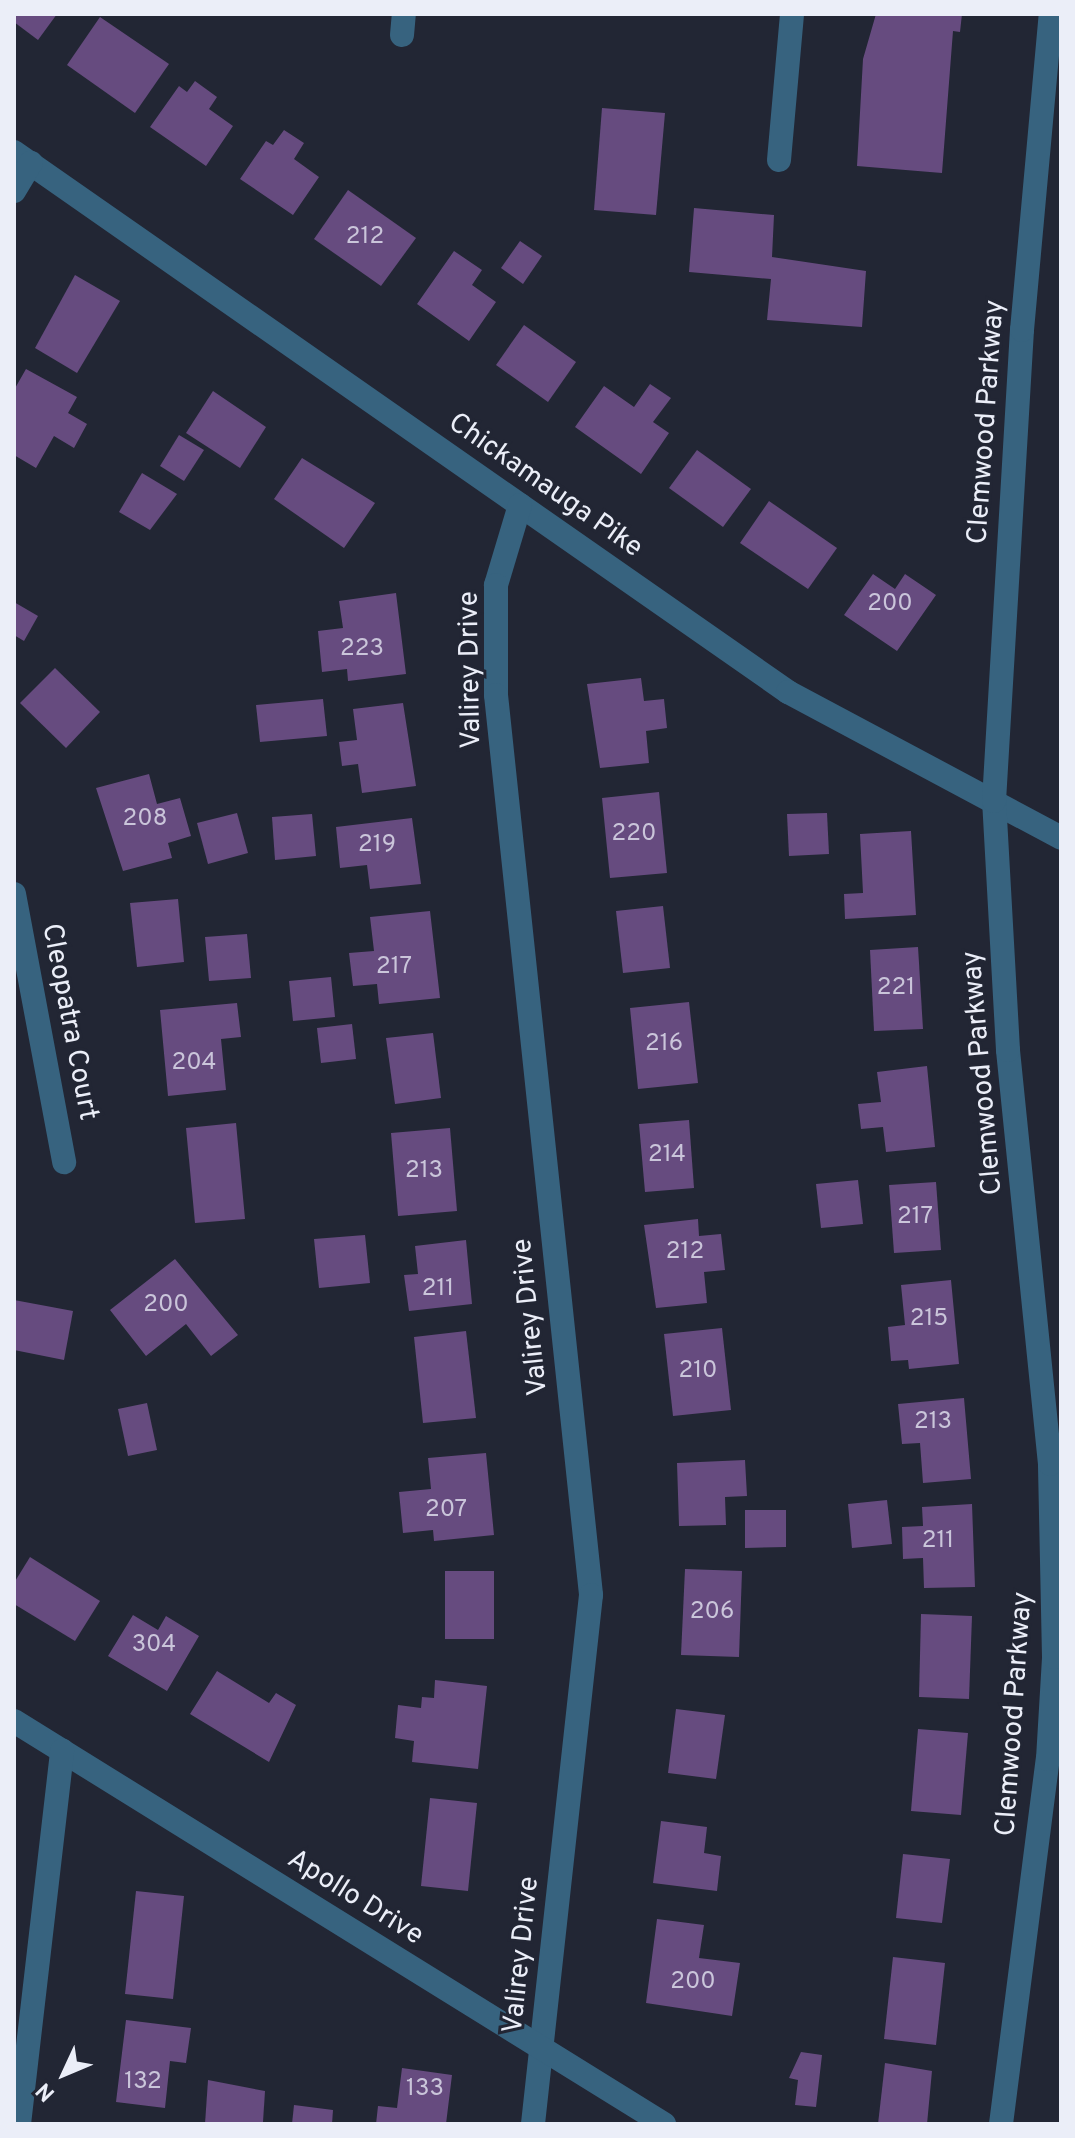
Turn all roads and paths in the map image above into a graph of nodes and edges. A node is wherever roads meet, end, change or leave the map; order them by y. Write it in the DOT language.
graph roads {
  1 [pos="792,14"];
  2 [pos="1051,14"];
  3 [pos="22,158"];
  4 [pos="779,160"];
  5 [pos="14,191"];
  6 [pos="520,505"];
  7 [pos="994,801"];
  8 [pos="1061,821"];
  9 [pos="1061,838"];
  10 [pos="1061,850"];
  11 [pos="14,894"];
  12 [pos="64,1162"];
  13 [pos="14,1721"];
  14 [pos="62,1750"];
  15 [pos="542,2050"];
  16 [pos="19,2124"];
  17 [pos="533,2124"];
  18 [pos="664,2124"];
  19 [pos="1001,2124"];
  1 -- 4 [label="street"];
  2 -- 7 [label="street, Clemwood Parkway"];
  3 -- 5 [label="street"];
  3 -- 6 [label="street, Chickamauga Pike"];
  6 -- 7 [label="street, Chickamauga Pike"];
  6 -- 15 [label="street, Valirey Drive"];
  7 -- 9 [label="street, Chickamauga Pike"];
  7 -- 19 [label="street, Clemwood Parkway"];
  8 -- 9 [label="street"];
  9 -- 10 [label="street"];
  11 -- 12 [label="street, Cleopatra Court"];
  13 -- 14 [label="street, Apollo Drive"];
  14 -- 15 [label="street, Apollo Drive"];
  14 -- 16 [label="street"];
  15 -- 17 [label="street, Valirey Drive"];
  15 -- 18 [label="street, Apollo Drive"];
}
